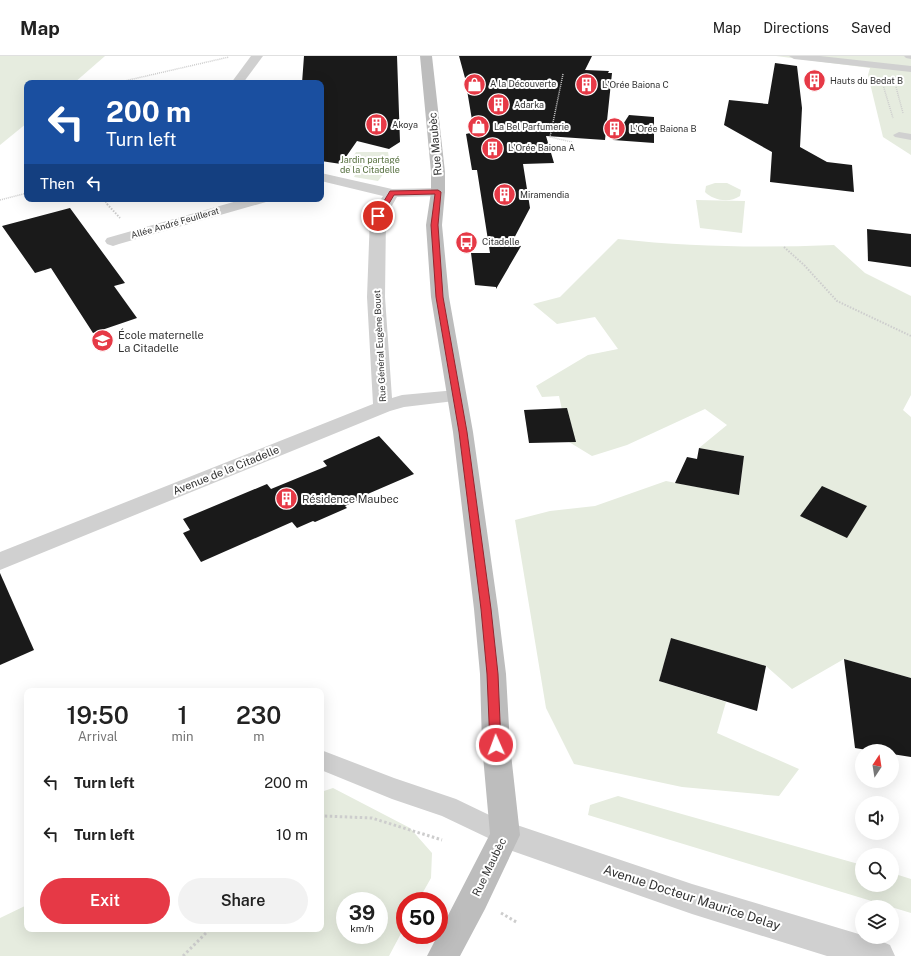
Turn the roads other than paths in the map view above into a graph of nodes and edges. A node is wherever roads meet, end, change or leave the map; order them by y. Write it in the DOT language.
graph roads {
  1 [pos="257,56"];
  2 [pos="426,56"];
  3 [pos="794,56"];
  4 [pos="911,69"];
  5 [pos="239,80"];
  6 [pos="899,135"];
  7 [pos="911,137"];
  8 [pos="324,179"];
  9 [pos="438,192"];
  10 [pos="392,193"];
  11 [pos="250,202"];
  12 [pos="113,241"];
  13 [pos="456,396"];
  14 [pos="383,407"];
  15 [pos="0,561"];
  16 [pos="324,761"];
  17 [pos="505,835"];
  18 [pos="442,956"];
  19 [pos="879,956"];
  1 -- 5 [label="street"];
  2 -- 9 [label="main road, Rue Maubèc"];
  3 -- 4 [label="lane"];
  6 -- 7 [label="lane"];
  8 -- 10 [label="street"];
  9 -- 10 [label="street"];
  9 -- 13 [label="main road, Rue Maubèc"];
  10 -- 14 [label="street, Rue Général Eugène Bouet"];
  11 -- 12 [label="street, Allée André Feuillerat"];
  13 -- 14 [label="street, Avenue de la Citadelle"];
  13 -- 17 [label="main road, Rue Maubèc"];
  14 -- 15 [label="street, Avenue de la Citadelle"];
  16 -- 17 [label="lane"];
  17 -- 18 [label="main road, Rue Maubèc"];
  17 -- 19 [label="street, Avenue Docteur Maurice Delay"];
}
